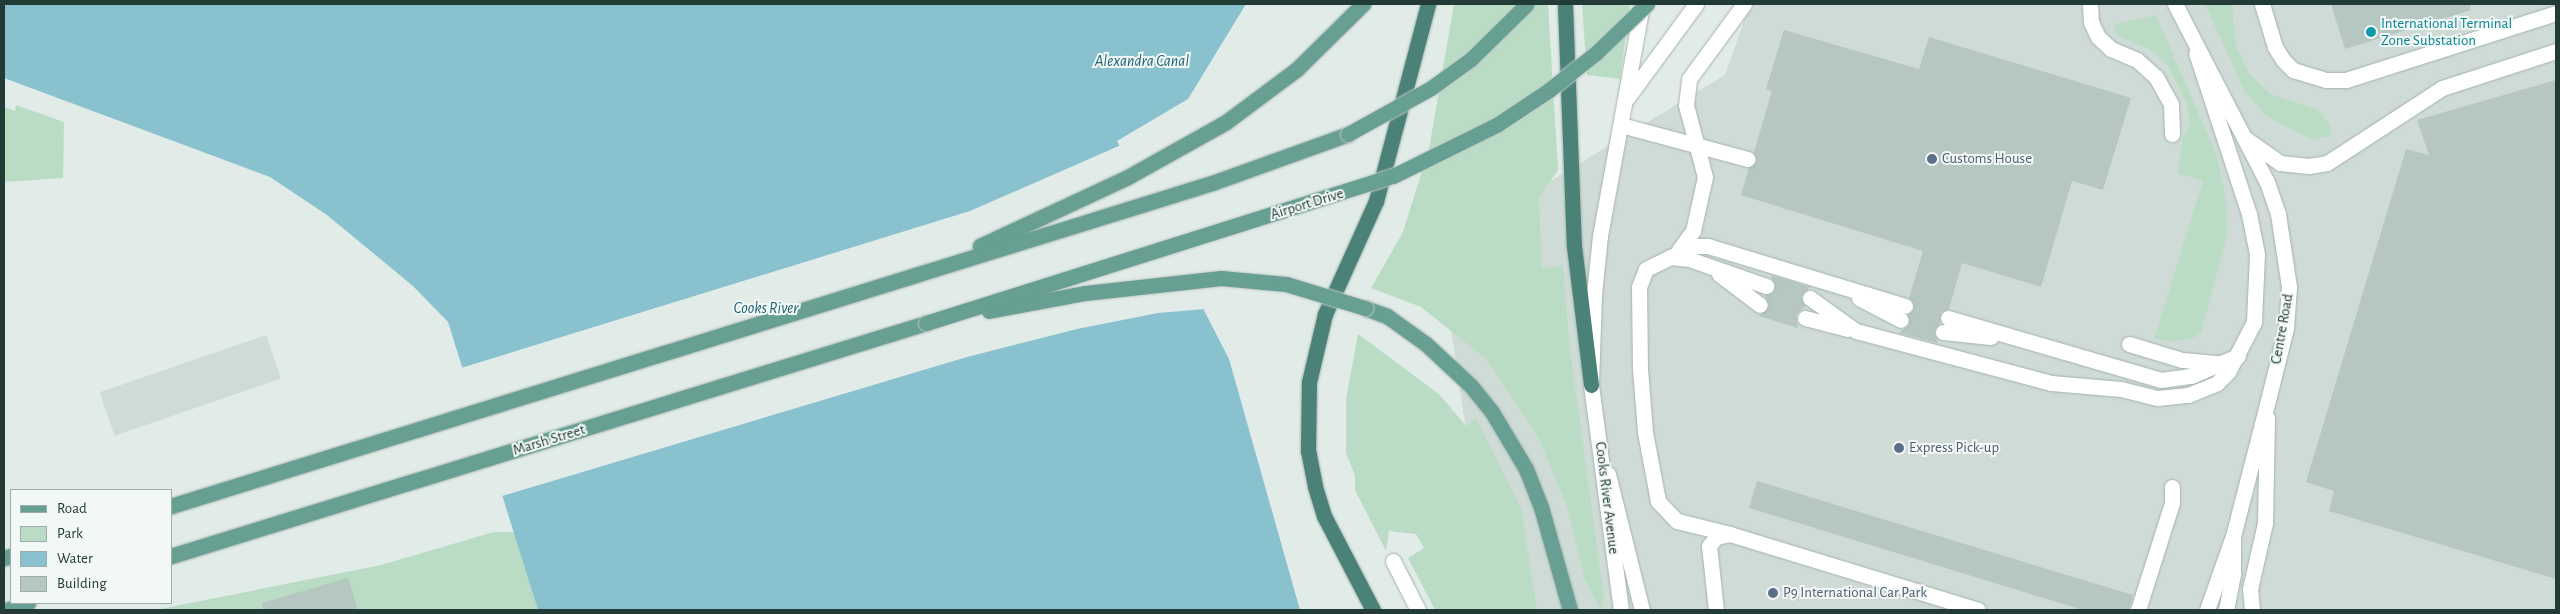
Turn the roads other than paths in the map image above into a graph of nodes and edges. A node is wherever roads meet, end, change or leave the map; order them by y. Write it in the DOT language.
graph roads {
  1 [pos="1363,4"];
  2 [pos="1428,4"];
  3 [pos="1527,4"];
  4 [pos="1565,4"];
  5 [pos="1642,4"];
  6 [pos="1647,4"];
  7 [pos="1696,4"];
  8 [pos="1744,4"];
  9 [pos="2090,4"];
  10 [pos="2174,4"];
  11 [pos="2262,4"];
  12 [pos="2556,13"];
  13 [pos="2193,45"];
  14 [pos="2556,52"];
  15 [pos="1627,98"];
  16 [pos="1621,125"];
  17 [pos="2172,134"];
  18 [pos="2246,139"];
  19 [pos="1697,145"];
  20 [pos="1748,159"];
  21 [pos="1672,255"];
  22 [pos="1710,267"];
  23 [pos="910,276"];
  24 [pos="1766,286"];
  25 [pos="1810,298"];
  26 [pos="1760,305"];
  27 [pos="1903,313"];
  28 [pos="1805,318"];
  29 [pos="926,323"];
  30 [pos="1945,325"];
  31 [pos="1856,331"];
  32 [pos="2129,344"];
  33 [pos="2238,356"];
  34 [pos="2222,363"];
  35 [pos="1591,385"];
  36 [pos="2267,404"];
  37 [pos="1603,458"];
  38 [pos="2172,487"];
  39 [pos="172,506"];
  40 [pos="1730,534"];
  41 [pos="2233,536"];
  42 [pos="172,556"];
  43 [pos="1393,561"];
  44 [pos="25,604"];
  45 [pos="7,610"];
  46 [pos="1373,610"];
  47 [pos="1418,610"];
  48 [pos="1570,610"];
  49 [pos="1621,610"];
  50 [pos="1642,610"];
  51 [pos="1716,610"];
  52 [pos="1978,610"];
  53 [pos="2138,610"];
  54 [pos="2207,610"];
  55 [pos="2226,610"];
  56 [pos="2252,610"];
  1 -- 23 [label="main road"];
  2 -- 46 [label="highway"];
  3 -- 23 [label="main road, bridge"];
  4 -- 35 [label="highway"];
  5 -- 15 [label="street, Cooks River Avenue"];
  6 -- 29 [label="main road, Airport Drive, bridge"];
  7 -- 15 [label="street"];
  8 -- 19 [label="street"];
  9 -- 17 [label="street"];
  10 -- 13 [label="street, Centre Road"];
  11 -- 12 [label="street"];
  13 -- 18 [label="street, Centre Road"];
  13 -- 33 [label="street"];
  14 -- 18 [label="street"];
  15 -- 16 [label="street, Cooks River Avenue"];
  16 -- 19 [label="street"];
  16 -- 35 [label="street, Cooks River Avenue"];
  18 -- 36 [label="street, Centre Road"];
  19 -- 20 [label="street"];
  19 -- 21 [label="street"];
  21 -- 22 [label="street"];
  21 -- 27 [label="street"];
  21 -- 40 [label="street"];
  22 -- 24 [label="street"];
  22 -- 26 [label="street"];
  23 -- 39 [label="main road"];
  25 -- 31 [label="street"];
  28 -- 31 [label="street"];
  29 -- 42 [label="main road, Marsh Street"];
  29 -- 48 [label="main road, bridge"];
  30 -- 34 [label="street"];
  31 -- 33 [label="street"];
  32 -- 34 [label="street"];
  33 -- 34 [label="street"];
  35 -- 37 [label="street, Cooks River Avenue"];
  36 -- 41 [label="street, Centre Road"];
  36 -- 56 [label="street"];
  37 -- 49 [label="street, Cooks River Avenue"];
  37 -- 50 [label="street"];
  38 -- 53 [label="street"];
  40 -- 51 [label="street"];
  40 -- 52 [label="street"];
  41 -- 54 [label="street, Centre Road"];
  41 -- 55 [label="street"];
  43 -- 47 [label="street"];
  44 -- 45 [label="main road"];
}
